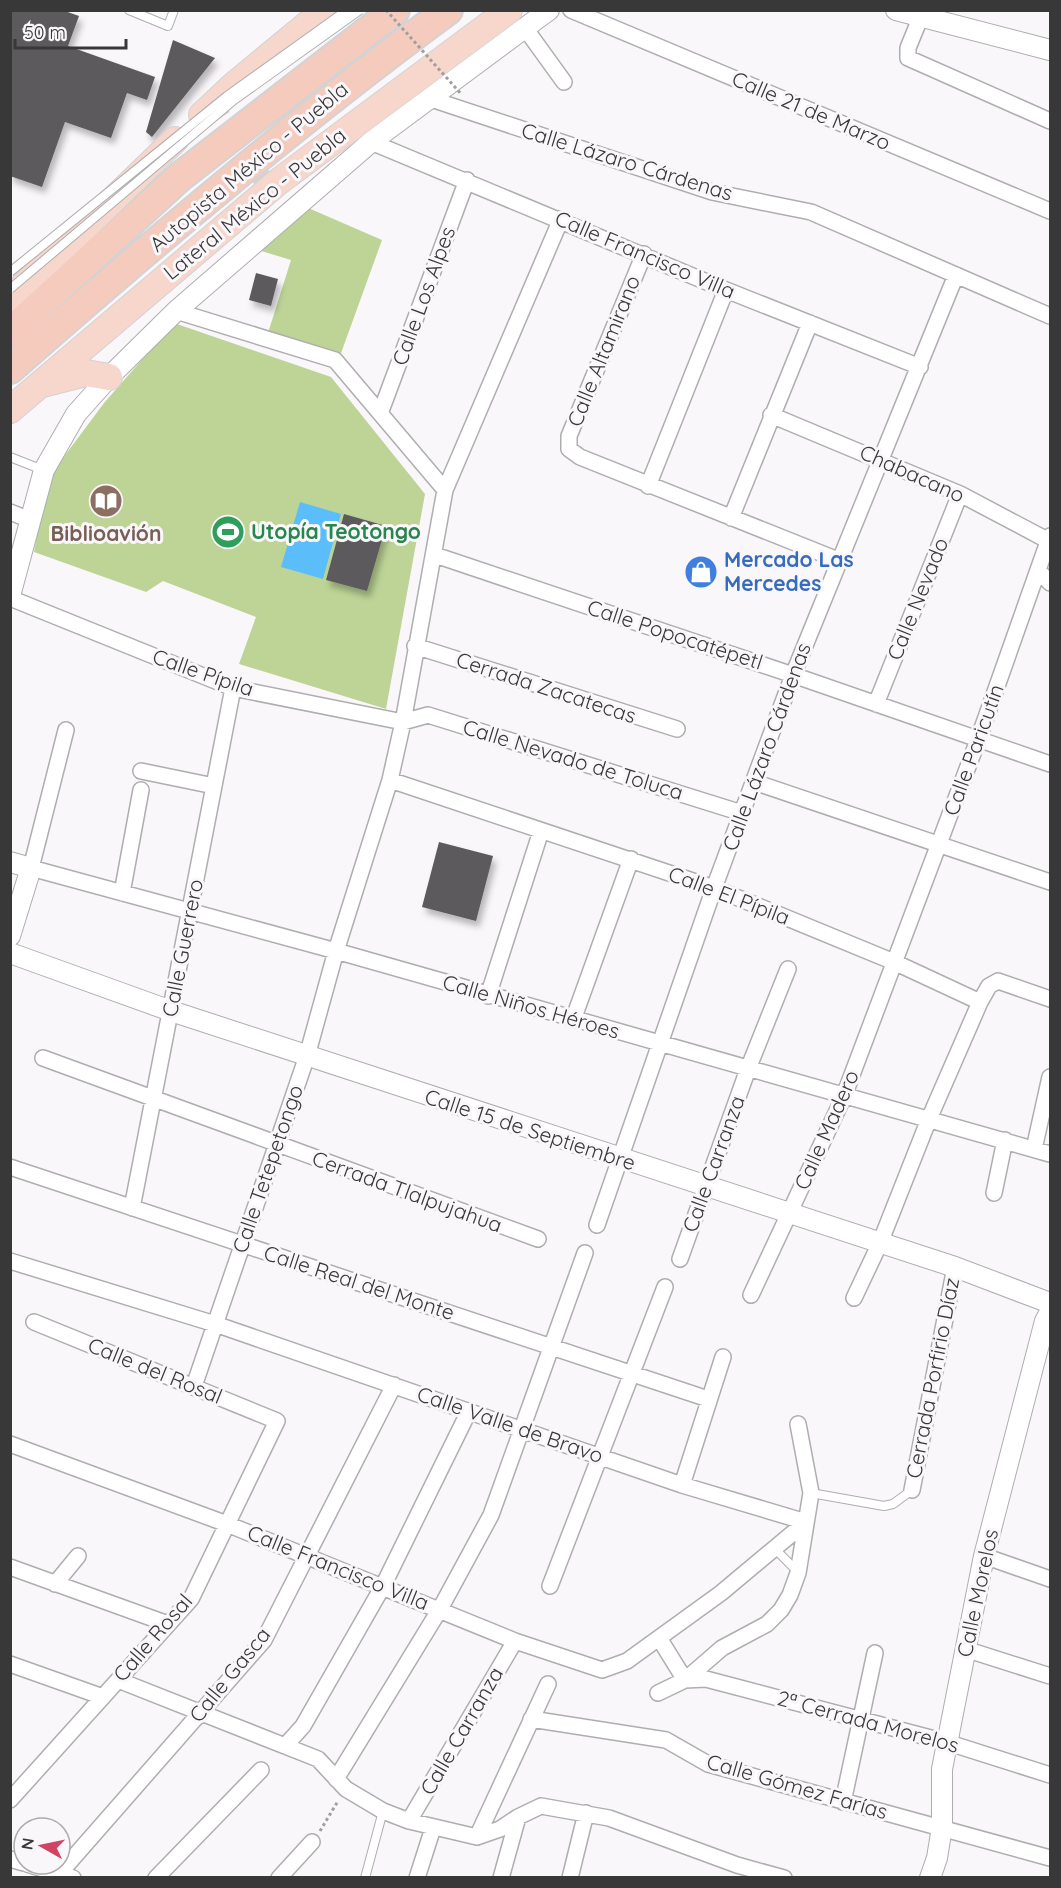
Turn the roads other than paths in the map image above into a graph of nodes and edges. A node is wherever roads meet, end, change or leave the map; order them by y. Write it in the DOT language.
graph roads {
  1 [pos="129,10"];
  2 [pos="174,10"];
  3 [pos="308,10"];
  4 [pos="325,10"];
  5 [pos="347,10"];
  6 [pos="360,10"];
  7 [pos="394,10"];
  8 [pos="448,10"];
  9 [pos="549,10"];
  10 [pos="571,10"];
  11 [pos="896,10"];
  12 [pos="921,16"];
  13 [pos="517,19"];
  14 [pos="1050,50"];
  15 [pos="564,82"];
  16 [pos="431,99"];
  17 [pos="210,101"];
  18 [pos="1050,121"];
  19 [pos="371,142"];
  20 [pos="467,180"];
  21 [pos="1050,209"];
  22 [pos="561,219"];
  23 [pos="644,254"];
  24 [pos="10,272"];
  25 [pos="956,275"];
  26 [pos="10,289"];
  27 [pos="726,290"];
  28 [pos="10,298"];
  29 [pos="176,311"];
  30 [pos="1050,316"];
  31 [pos="810,323"];
  32 [pos="10,332"];
  33 [pos="920,367"];
  34 [pos="10,369"];
  35 [pos="109,376"];
  36 [pos="40,385"];
  37 [pos="10,410"];
  38 [pos="381,411"];
  39 [pos="771,415"];
  40 [pos="10,457"];
  41 [pos="882,460"];
  42 [pos="44,470"];
  43 [pos="648,486"];
  44 [pos="445,490"];
  45 [pos="960,494"];
  46 [pos="10,512"];
  47 [pos="731,518"];
  48 [pos="30,520"];
  49 [pos="1050,538"];
  50 [pos="435,555"];
  51 [pos="838,560"];
  52 [pos="1038,570"];
  53 [pos="1050,583"];
  54 [pos="10,597"];
  55 [pos="416,646"];
  56 [pos="793,675"];
  57 [pos="233,688"];
  58 [pos="876,704"];
  59 [pos="404,722"];
  60 [pos="676,729"];
  61 [pos="66,730"];
  62 [pos="978,740"];
  63 [pos="1050,764"];
  64 [pos="141,771"];
  65 [pos="390,780"];
  66 [pos="754,782"];
  67 [pos="214,786"];
  68 [pos="141,790"];
  69 [pos="742,813"];
  70 [pos="541,831"];
  71 [pos="939,843"];
  72 [pos="631,859"];
  73 [pos="10,862"];
  74 [pos="31,868"];
  75 [pos="1050,882"];
  76 [pos="714,888"];
  77 [pos="122,893"];
  78 [pos="191,912"];
  79 [pos="10,936"];
  80 [pos="336,951"];
  81 [pos="10,953"];
  82 [pos="894,962"];
  83 [pos="788,969"];
  84 [pos="488,996"];
  85 [pos="1050,999"];
  86 [pos="980,1002"];
  87 [pos="171,1011"];
  88 [pos="573,1020"];
  89 [pos="660,1044"];
  90 [pos="307,1056"];
  91 [pos="43,1058"];
  92 [pos="748,1069"];
  93 [pos="1050,1077"];
  94 [pos="844,1096"];
  95 [pos="155,1098"];
  96 [pos="928,1119"];
  97 [pos="1005,1140"];
  98 [pos="276,1145"];
  99 [pos="1034,1149"];
  100 [pos="1050,1154"];
  101 [pos="619,1160"];
  102 [pos="10,1167"];
  103 [pos="706,1188"];
  104 [pos="994,1193"];
  105 [pos="132,1208"];
  106 [pos="790,1214"];
  107 [pos="597,1225"];
  108 [pos="538,1239"];
  109 [pos="880,1243"];
  110 [pos="242,1244"];
  111 [pos="585,1253"];
  112 [pos="680,1259"];
  113 [pos="10,1261"];
  114 [pos="955,1268"];
  115 [pos="665,1287"];
  116 [pos="751,1295"];
  117 [pos="854,1298"];
  118 [pos="1050,1303"];
  119 [pos="1050,1312"];
  120 [pos="34,1322"];
  121 [pos="215,1324"];
  122 [pos="550,1346"];
  123 [pos="723,1358"];
  124 [pos="632,1372"];
  125 [pos="394,1385"];
  126 [pos="194,1386"];
  127 [pos="708,1399"];
  128 [pos="470,1411"];
  129 [pos="277,1421"];
  130 [pos="798,1424"];
  131 [pos="520,1428"];
  132 [pos="10,1444"];
  133 [pos="602,1457"];
  134 [pos="682,1485"];
  135 [pos="912,1490"];
  136 [pos="811,1493"];
  137 [pos="806,1522"];
  138 [pos="227,1524"];
  139 [pos="773,1547"];
  140 [pos="78,1556"];
  141 [pos="308,1556"];
  142 [pos="984,1556"];
  143 [pos="10,1568"];
  144 [pos="798,1573"];
  145 [pos="1050,1579"];
  146 [pos="56,1584"];
  147 [pos="383,1586"];
  148 [pos="550,1586"];
  149 [pos="440,1609"];
  150 [pos="168,1624"];
  151 [pos="659,1638"];
  152 [pos="515,1641"];
  153 [pos="965,1649"];
  154 [pos="875,1653"];
  155 [pos="10,1664"];
  156 [pos="1050,1676"];
  157 [pos="118,1680"];
  158 [pos="685,1680"];
  159 [pos="548,1684"];
  160 [pos="658,1693"];
  161 [pos="103,1697"];
  162 [pos="202,1713"];
  163 [pos="531,1719"];
  164 [pos="861,1721"];
  165 [pos="946,1742"];
  166 [pos="285,1746"];
  167 [pos="261,1770"];
  168 [pos="1050,1774"];
  169 [pos="341,1784"];
  170 [pos="10,1800"];
  171 [pos="843,1802"];
  172 [pos="383,1811"];
  173 [pos="523,1813"];
  174 [pos="586,1813"];
  175 [pos="409,1821"];
  176 [pos="942,1827"];
  177 [pos="433,1828"];
  178 [pos="477,1837"];
  179 [pos="312,1842"];
  180 [pos="1050,1858"];
  181 [pos="72,1869"];
  182 [pos="156,1878"];
  183 [pos="279,1878"];
  184 [pos="365,1878"];
  185 [pos="417,1878"];
  186 [pos="501,1878"];
  187 [pos="570,1878"];
  188 [pos="784,1878"];
  189 [pos="930,1878"];
  1 -- 2 [label="lane"];
  3 -- 17 [label="street"];
  4 -- 28 [label="highway"];
  5 -- 24 [label="lane, bridge"];
  6 -- 26 [label="lane, bridge"];
  7 -- 32 [label="highway, Autopista México - Puebla"];
  8 -- 34 [label="highway, Autopista México - Puebla"];
  9 -- 13 [label="street"];
  10 -- 21 [label="street, Calle 21 de Marzo"];
  11 -- 12 [label="street"];
  12 -- 14 [label="street"];
  12 -- 18 [label="street"];
  13 -- 15 [label="street"];
  13 -- 16 [label="street"];
  13 -- 36 [label="highway, Lateral México - Puebla"];
  16 -- 19 [label="street"];
  16 -- 25 [label="street, Calle Lázaro Cárdenas"];
  19 -- 20 [label="street, Calle Francisco Villa"];
  19 -- 29 [label="street"];
  20 -- 22 [label="street, Calle Francisco Villa"];
  20 -- 38 [label="street, Calle Los Alpes"];
  22 -- 23 [label="street, Calle Francisco Villa"];
  22 -- 44 [label="street, Calle Tetepetongo"];
  23 -- 27 [label="street, Calle Francisco Villa"];
  23 -- 43 [label="street, Calle Altamirano"];
  25 -- 30 [label="street, Calle Lázaro Cárdenas"];
  25 -- 33 [label="street, Calle Lázaro Cárdenas"];
  27 -- 31 [label="street, Calle Francisco Villa"];
  27 -- 43 [label="street"];
  29 -- 35 [label="street"];
  29 -- 38 [label="street"];
  31 -- 33 [label="street, Calle Francisco Villa"];
  31 -- 39 [label="street"];
  33 -- 41 [label="street, Calle Lázaro Cárdenas"];
  35 -- 36 [label="highway"];
  35 -- 42 [label="street"];
  36 -- 37 [label="highway, Lateral México - Puebla"];
  38 -- 44 [label="street"];
  39 -- 41 [label="street, Chabacano"];
  39 -- 47 [label="street"];
  40 -- 42 [label="lane"];
  41 -- 45 [label="street, Chabacano"];
  41 -- 51 [label="street, Calle Lázaro Cárdenas"];
  42 -- 48 [label="street"];
  43 -- 47 [label="street"];
  44 -- 50 [label="street, Calle Tetepetongo"];
  45 -- 49 [label="street, Chabacano"];
  45 -- 58 [label="street, Calle Nevado"];
  46 -- 48 [label="street"];
  47 -- 51 [label="street"];
  48 -- 54 [label="street"];
  49 -- 52 [label="street, Calle Paricutín"];
  50 -- 55 [label="street, Calle Tetepetongo"];
  50 -- 56 [label="street, Calle Popocatépetl"];
  51 -- 56 [label="street, Calle Lázaro Cárdenas"];
  52 -- 53 [label="street"];
  52 -- 62 [label="street, Calle Paricutín"];
  54 -- 57 [label="street, Calle Pípila"];
  55 -- 59 [label="street, Calle Tetepetongo"];
  55 -- 60 [label="street, Cerrada Zacatecas"];
  56 -- 58 [label="street, Calle Popocatépetl"];
  56 -- 66 [label="street, Calle Lázaro Cárdenas"];
  57 -- 59 [label="street, Calle Pípila"];
  57 -- 67 [label="street, Calle Guerrero"];
  58 -- 62 [label="street, Calle Popocatépetl"];
  59 -- 65 [label="street, Calle Tetepetongo"];
  59 -- 69 [label="street, Calle Nevado de Toluca"];
  61 -- 74 [label="street"];
  62 -- 63 [label="street, Calle Popocatépetl"];
  62 -- 71 [label="street, Calle Paricutín"];
  64 -- 67 [label="street"];
  65 -- 70 [label="street, Calle El Pípila"];
  65 -- 80 [label="street, Calle Tetepetongo"];
  66 -- 69 [label="street, Calle Lázaro Cárdenas"];
  66 -- 71 [label="street"];
  67 -- 78 [label="street, Calle Guerrero"];
  68 -- 77 [label="street"];
  69 -- 76 [label="street, Calle Lázaro Cárdenas"];
  70 -- 72 [label="street, Calle El Pípila"];
  70 -- 84 [label="street"];
  71 -- 75 [label="street"];
  71 -- 82 [label="street, Calle Paricutín"];
  72 -- 76 [label="street, Calle El Pípila"];
  72 -- 88 [label="street"];
  73 -- 74 [label="street, Calle Niños Héroes"];
  74 -- 77 [label="street, Calle Niños Héroes"];
  74 -- 79 [label="street"];
  76 -- 82 [label="street, Calle El Pípila"];
  76 -- 89 [label="street, Calle Lázaro Cárdenas"];
  77 -- 78 [label="street, Calle Niños Héroes"];
  78 -- 80 [label="street, Calle Niños Héroes"];
  78 -- 87 [label="street, Calle Guerrero"];
  80 -- 84 [label="street, Calle Niños Héroes"];
  80 -- 90 [label="street, Calle Tetepetongo"];
  81 -- 87 [label="street, Calle 15 de Septiembre"];
  82 -- 86 [label="street, Calle El Pípila"];
  82 -- 94 [label="street, Calle Madero"];
  83 -- 92 [label="street, Calle Carranza"];
  84 -- 88 [label="street, Calle Niños Héroes"];
  85 -- 86 [label="street"];
  86 -- 96 [label="street"];
  87 -- 90 [label="street, Calle 15 de Septiembre"];
  87 -- 95 [label="street, Calle Guerrero"];
  88 -- 89 [label="street, Calle Niños Héroes"];
  89 -- 92 [label="street, Calle Niños Héroes"];
  89 -- 101 [label="street, Calle Lázaro Cárdenas"];
  90 -- 98 [label="street, Calle Tetepetongo"];
  90 -- 101 [label="street, Calle 15 de Septiembre"];
  91 -- 95 [label="street"];
  92 -- 94 [label="street, Calle Niños Héroes"];
  92 -- 103 [label="street, Calle Carranza"];
  93 -- 99 [label="street"];
  94 -- 96 [label="street, Calle Niños Héroes"];
  94 -- 106 [label="street, Calle Madero"];
  95 -- 98 [label="street, Cerrada Tlalpujahua"];
  95 -- 105 [label="street, Calle Guerrero"];
  96 -- 97 [label="street, Calle Niños Héroes"];
  96 -- 109 [label="street"];
  97 -- 99 [label="street, Calle Niños Héroes"];
  97 -- 104 [label="street"];
  98 -- 108 [label="street, Cerrada Tlalpujahua"];
  98 -- 110 [label="street, Calle Tetepetongo"];
  99 -- 100 [label="street, Calle Niños Héroes"];
  101 -- 103 [label="street, Calle 15 de Septiembre"];
  101 -- 107 [label="street, Calle Lázaro Cárdenas"];
  102 -- 105 [label="street, Calle Real del Monte"];
  103 -- 106 [label="street, Calle 15 de Septiembre"];
  103 -- 112 [label="street, Calle Carranza"];
  105 -- 110 [label="street, Calle Real del Monte"];
  106 -- 109 [label="street, Calle 15 de Septiembre"];
  106 -- 116 [label="street, Calle Madero"];
  109 -- 114 [label="street, Calle 15 de Septiembre"];
  109 -- 117 [label="street"];
  110 -- 121 [label="street, Calle Tetepetongo"];
  110 -- 122 [label="street, Calle Real del Monte"];
  111 -- 122 [label="street"];
  113 -- 121 [label="street, Calle Valle de Bravo"];
  114 -- 118 [label="street, Calle 15 de Septiembre"];
  114 -- 135 [label="street, Cerrada Porfirio Díaz"];
  115 -- 124 [label="street"];
  119 -- 142 [label="street, Calle Morelos"];
  120 -- 126 [label="street, Calle del Rosal"];
  121 -- 125 [label="street, Calle Valle de Bravo"];
  121 -- 126 [label="street, Calle Tetepetongo"];
  122 -- 124 [label="street, Calle Real del Monte"];
  122 -- 131 [label="street"];
  123 -- 127 [label="street"];
  124 -- 127 [label="street, Calle Real del Monte"];
  124 -- 133 [label="street"];
  125 -- 128 [label="street, Calle Valle de Bravo"];
  125 -- 141 [label="street, Calle Gasca"];
  126 -- 129 [label="street, Calle del Rosal"];
  127 -- 134 [label="street"];
  128 -- 131 [label="street, Calle Valle de Bravo"];
  128 -- 147 [label="street"];
  129 -- 138 [label="street, Calle Rosal"];
  130 -- 136 [label="street"];
  131 -- 133 [label="street, Calle Valle de Bravo"];
  131 -- 149 [label="street"];
  132 -- 138 [label="street, Calle Francisco Villa"];
  133 -- 134 [label="street, Calle Valle de Bravo"];
  133 -- 148 [label="street"];
  134 -- 137 [label="street, Calle Valle de Bravo"];
  135 -- 136 [label="lane, Cerrada Porfirio Díaz"];
  136 -- 137 [label="street"];
  137 -- 139 [label="street, Calle Francisco Villa"];
  137 -- 144 [label="street"];
  138 -- 141 [label="street, Calle Francisco Villa"];
  138 -- 150 [label="street, Calle Rosal"];
  139 -- 144 [label="lane"];
  139 -- 151 [label="street, Calle Francisco Villa"];
  140 -- 146 [label="street"];
  141 -- 147 [label="street, Calle Francisco Villa"];
  141 -- 162 [label="street, Calle Gasca"];
  142 -- 145 [label="street"];
  142 -- 153 [label="street, Calle Morelos"];
  143 -- 146 [label="street"];
  144 -- 158 [label="street"];
  146 -- 150 [label="street"];
  147 -- 149 [label="street, Calle Francisco Villa"];
  147 -- 166 [label="street"];
  149 -- 152 [label="street, Calle Francisco Villa"];
  149 -- 169 [label="street"];
  150 -- 157 [label="street, Calle Rosal"];
  151 -- 152 [label="street, Calle Francisco Villa"];
  151 -- 158 [label="street"];
  152 -- 175 [label="street, Calle Carranza"];
  153 -- 156 [label="street"];
  153 -- 165 [label="street, Calle Morelos"];
  154 -- 164 [label="street"];
  155 -- 161 [label="street"];
  157 -- 161 [label="street, Calle Rosal"];
  157 -- 162 [label="street"];
  158 -- 160 [label="street"];
  158 -- 164 [label="street, 2ª Cerrada Morelos"];
  159 -- 163 [label="street"];
  161 -- 170 [label="street, Calle Rosal"];
  162 -- 166 [label="street"];
  162 -- 181 [label="street, Calle Gasca"];
  163 -- 171 [label="street, Calle Gómez Farías"];
  163 -- 178 [label="street"];
  164 -- 165 [label="street, 2ª Cerrada Morelos"];
  164 -- 171 [label="street"];
  165 -- 168 [label="street, 2ª Cerrada Morelos"];
  165 -- 176 [label="street, Calle Morelos"];
  166 -- 169 [label="street"];
  167 -- 182 [label="street"];
  169 -- 172 [label="street"];
  171 -- 176 [label="street, Calle Gómez Farías"];
  172 -- 175 [label="street"];
  172 -- 184 [label="lane"];
  173 -- 174 [label="street"];
  173 -- 178 [label="street"];
  173 -- 186 [label="street"];
  174 -- 187 [label="street"];
  174 -- 188 [label="street"];
  175 -- 177 [label="street"];
  176 -- 180 [label="street, Calle Gómez Farías"];
  176 -- 189 [label="street, Calle Morelos"];
  177 -- 178 [label="street"];
  177 -- 185 [label="street"];
  179 -- 183 [label="street"];
}
